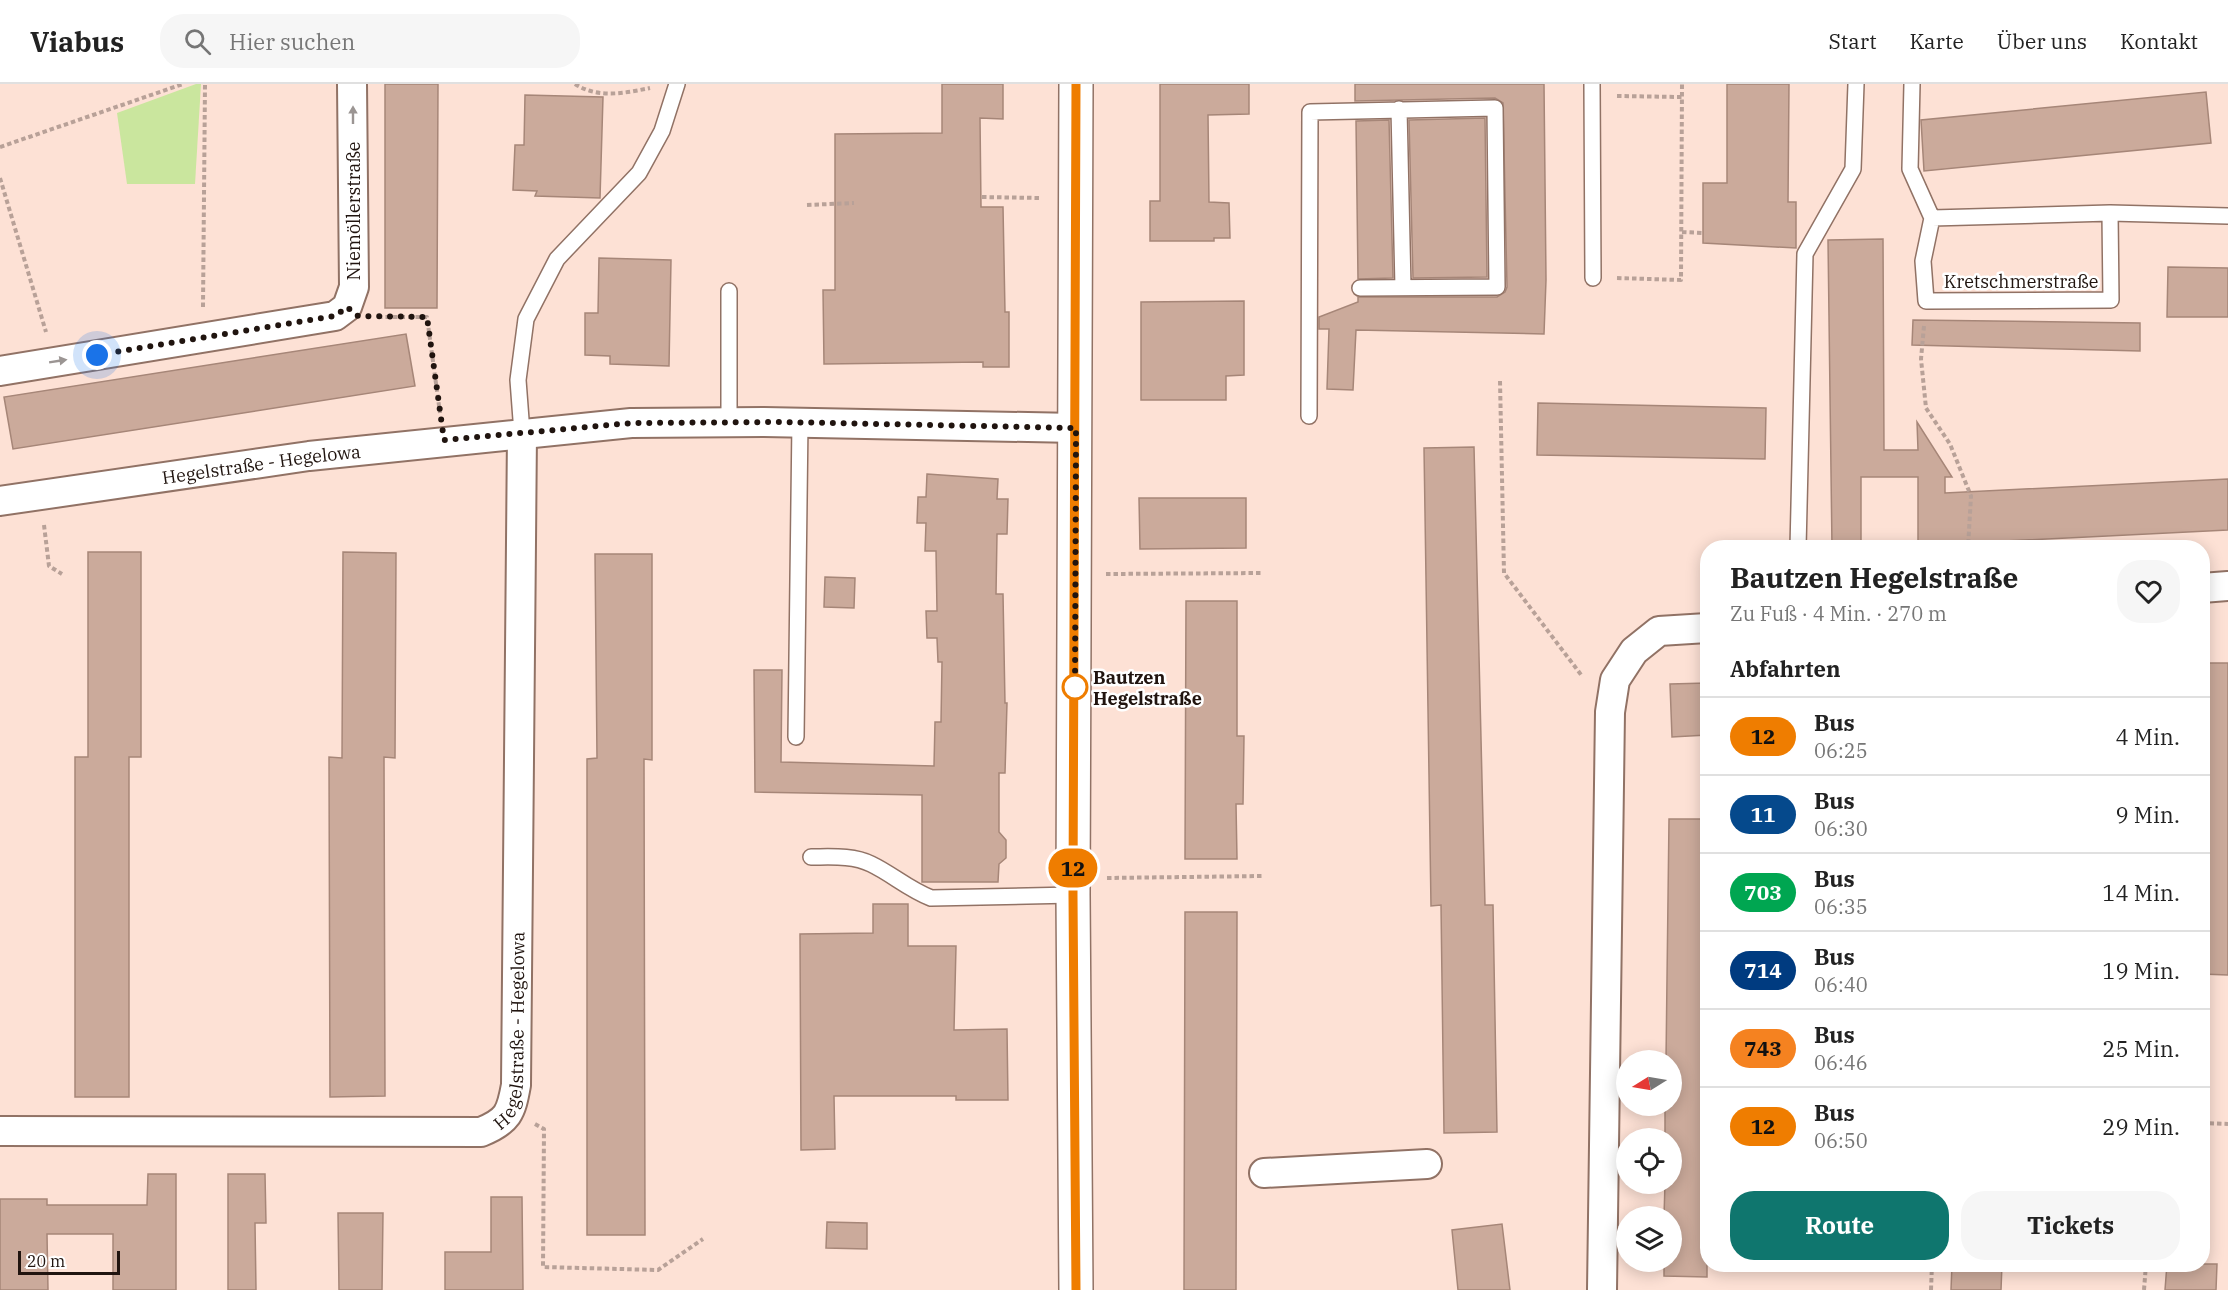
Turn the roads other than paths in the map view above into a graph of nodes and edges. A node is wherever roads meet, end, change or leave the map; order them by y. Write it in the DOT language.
graph roads {
  1 [pos="352,84"];
  2 [pos="677,84"];
  3 [pos="1076,84"];
  4 [pos="1856,84"];
  5 [pos="1912,84"];
  6 [pos="1592,90"];
  7 [pos="1399,109"];
  8 [pos="2110,213"];
  9 [pos="2228,216"];
  10 [pos="1932,218"];
  11 [pos="1593,278"];
  12 [pos="1403,287"];
  13 [pos="1360,288"];
  14 [pos="729,291"];
  15 [pos="0,371"];
  16 [pos="1310,416"];
  17 [pos="729,422"];
  18 [pos="800,422"];
  19 [pos="1076,428"];
  20 [pos="522,433"];
  21 [pos="0,501"];
  22 [pos="1798,540"];
  23 [pos="2228,586"];
  24 [pos="2210,587"];
  25 [pos="1700,629"];
  26 [pos="796,737"];
  27 [pos="811,857"];
  28 [pos="1073,887"];
  29 [pos="0,1131"];
  30 [pos="1427,1164"];
  31 [pos="1264,1173"];
  32 [pos="1076,1290"];
  33 [pos="1602,1290"];
  15 -- 1 [label="street, Niemöllerstraße, one-way"];
  2 -- 20 [label="lane"];
  3 -- 19 [label="main road"];
  4 -- 22 [label="lane"];
  5 -- 10 [label="lane"];
  6 -- 11 [label="lane"];
  7 -- 12 [label="lane"];
  7 -- 12 [label="lane"];
  7 -- 16 [label="lane"];
  8 -- 9 [label="lane"];
  8 -- 10 [label="lane"];
  8 -- 10 [label="lane, Kretschmerstraße"];
  12 -- 13 [label="lane"];
  14 -- 17 [label="lane"];
  17 -- 18 [label="street, Hegelstraße - Hegelowa"];
  17 -- 20 [label="street, Hegelstraße - Hegelowa"];
  18 -- 19 [label="street, Hegelstraße - Hegelowa"];
  18 -- 26 [label="lane"];
  19 -- 28 [label="main road"];
  20 -- 21 [label="street, Hegelstraße - Hegelowa"];
  20 -- 29 [label="street, Hegelstraße - Hegelowa"];
  23 -- 24 [label="street"];
  25 -- 33 [label="street"];
  27 -- 28 [label="lane"];
  28 -- 32 [label="main road"];
  30 -- 31 [label="street"];
}
